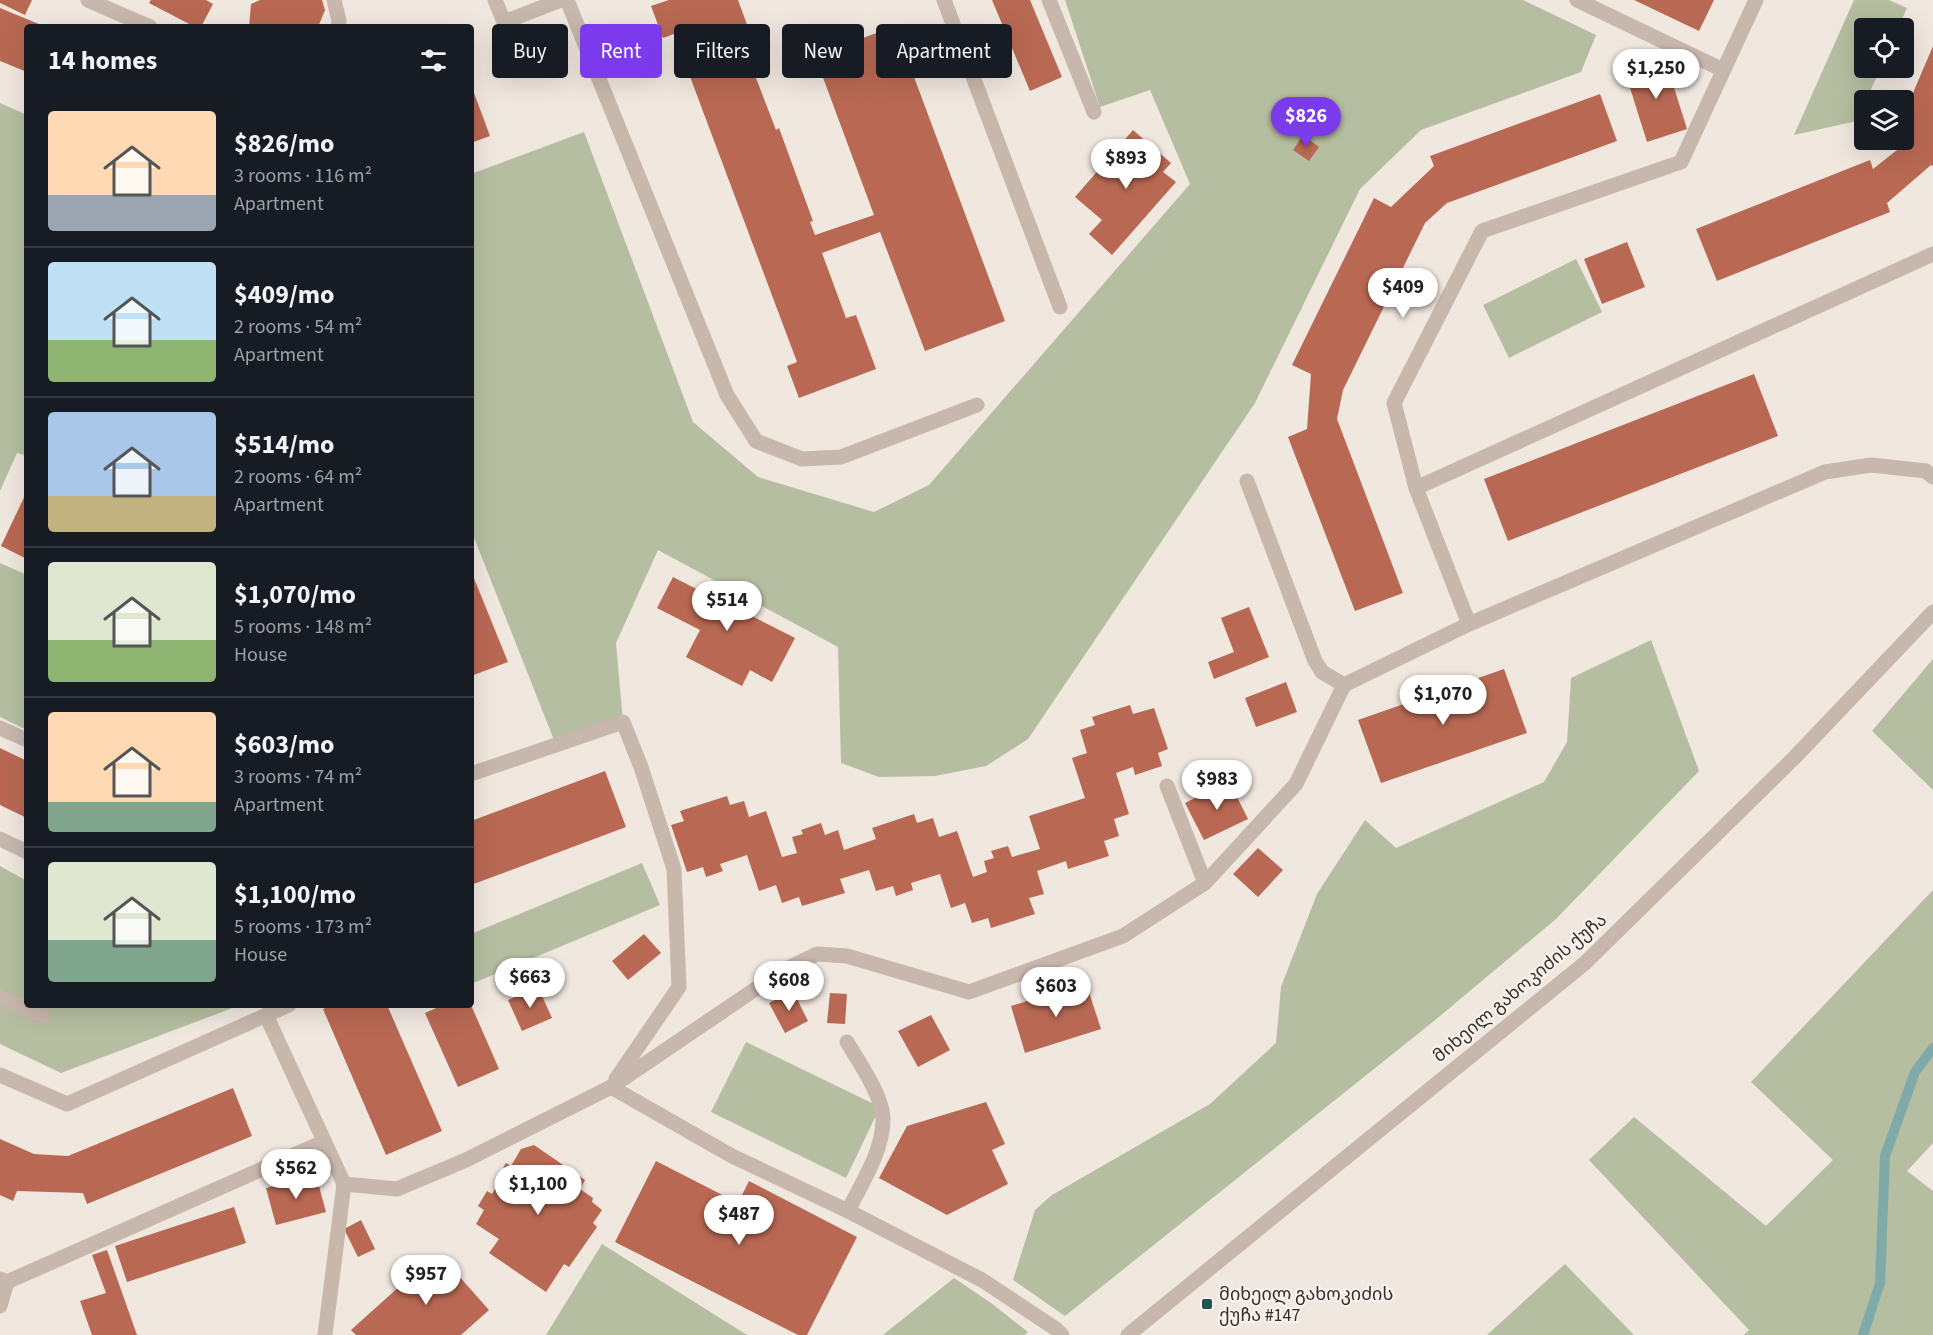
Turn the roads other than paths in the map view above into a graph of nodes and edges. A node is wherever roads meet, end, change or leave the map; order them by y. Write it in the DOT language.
graph roads {
  1 [pos="88,0"];
  2 [pos="334,0"];
  3 [pos="495,0"];
  4 [pos="561,0"];
  5 [pos="567,0"];
  6 [pos="944,0"];
  7 [pos="1049,0"];
  8 [pos="1577,0"];
  9 [pos="1756,0"];
  10 [pos="143,24"];
  11 [pos="338,24"];
  12 [pos="1724,70"];
  13 [pos="1094,112"];
  14 [pos="1933,254"];
  15 [pos="1060,307"];
  16 [pos="977,405"];
  17 [pos="1933,477"];
  18 [pos="1247,481"];
  19 [pos="1416,488"];
  20 [pos="1933,612"];
  21 [pos="1469,624"];
  22 [pos="1344,685"];
  23 [pos="0,728"];
  24 [pos="24,739"];
  25 [pos="474,773"];
  26 [pos="1167,786"];
  27 [pos="0,838"];
  28 [pos="24,850"];
  29 [pos="1205,883"];
  30 [pos="0,997"];
  31 [pos="24,1008"];
  32 [pos="25,1008"];
  33 [pos="282,1008"];
  34 [pos="266,1015"];
  35 [pos="43,1016"];
  36 [pos="847,1042"];
  37 [pos="0,1075"];
  38 [pos="611,1087"];
  39 [pos="323,1143"];
  40 [pos="344,1184"];
  41 [pos="848,1211"];
  42 [pos="4,1281"];
  43 [pos="0,1306"];
  44 [pos="325,1335"];
  45 [pos="1062,1335"];
  46 [pos="1128,1335"];
  1 -- 10 [label="street"];
  2 -- 11 [label="street"];
  3 -- 4 [label="street"];
  5 -- 16 [label="street"];
  6 -- 15 [label="street"];
  7 -- 13 [label="street"];
  8 -- 12 [label="street"];
  9 -- 12 [label="street"];
  12 -- 19 [label="street"];
  14 -- 19 [label="street"];
  17 -- 21 [label="street"];
  18 -- 22 [label="street"];
  19 -- 21 [label="street"];
  20 -- 46 [label="street, მიხეილ გახოკიძის ქუჩა"];
  21 -- 22 [label="street"];
  22 -- 29 [label="street"];
  23 -- 24 [label="street"];
  25 -- 38 [label="street"];
  26 -- 29 [label="street"];
  27 -- 28 [label="street"];
  29 -- 38 [label="street"];
  30 -- 31 [label="street"];
  32 -- 35 [label="street"];
  33 -- 34 [label="street"];
  34 -- 37 [label="street"];
  34 -- 39 [label="street"];
  36 -- 41 [label="street"];
  38 -- 40 [label="street"];
  38 -- 41 [label="street"];
  39 -- 40 [label="street"];
  39 -- 42 [label="street"];
  40 -- 44 [label="street"];
  41 -- 45 [label="street"];
  42 -- 43 [label="street"];
}
